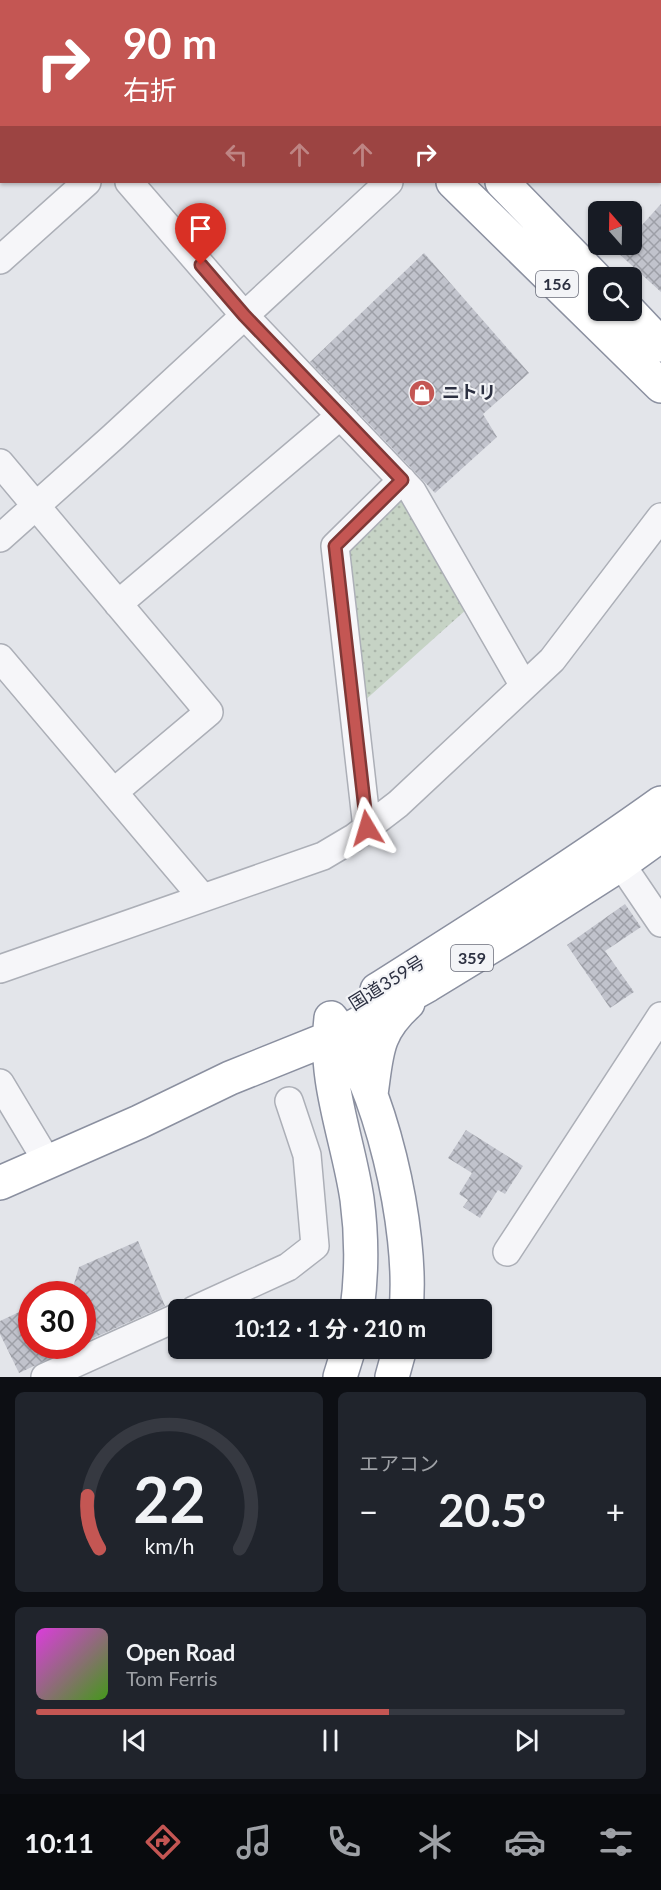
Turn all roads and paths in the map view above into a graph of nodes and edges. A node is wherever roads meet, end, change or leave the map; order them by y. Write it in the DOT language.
graph roads {
  1 [pos="86,183"];
  2 [pos="130,183"];
  3 [pos="388,183"];
  4 [pos="454,183"];
  5 [pos="503,183"];
  6 [pos="0,260"];
  7 [pos="588,271"];
  8 [pos="244,315"];
  9 [pos="638,321"];
  10 [pos="661,345"];
  11 [pos="661,386"];
  12 [pos="340,416"];
  13 [pos="0,463"];
  14 [pos="402,480"];
  15 [pos="36,506"];
  16 [pos="661,517"];
  17 [pos="0,538"];
  18 [pos="118,604"];
  19 [pos="0,658"];
  20 [pos="524,686"];
  21 [pos="114,792"];
  22 [pos="661,803"];
  23 [pos="367,828"];
  24 [pos="661,835"];
  25 [pos="621,864"];
  26 [pos="202,897"];
  27 [pos="661,923"];
  28 [pos="0,969"];
  29 [pos="428,985"];
  30 [pos="661,1016"];
  31 [pos="334,1030"];
  32 [pos="273,1061"];
  33 [pos="230,1078"];
  34 [pos="331,1080"];
  35 [pos="0,1083"];
  36 [pos="371,1095"];
  37 [pos="289,1101"];
  38 [pos="48,1163"];
  39 [pos="0,1183"];
  40 [pos="507,1252"];
  41 [pos="218,1299"];
  42 [pos="359,1299"];
  43 [pos="406,1299"];
  44 [pos="168,1322"];
  45 [pos="346,1359"];
  46 [pos="397,1359"];
  47 [pos="45,1377"];
  48 [pos="340,1377"];
  49 [pos="392,1377"];
  1 -- 6 [label="street"];
  2 -- 8 [label="street"];
  3 -- 8 [label="street"];
  4 -- 11 [label="highway, 156"];
  5 -- 7 [label="highway, 156"];
  8 -- 12 [label="street"];
  8 -- 15 [label="street"];
  9 -- 10 [label="highway"];
  12 -- 14 [label="street"];
  12 -- 18 [label="street"];
  13 -- 15 [label="street"];
  14 -- 20 [label="street"];
  14 -- 23 [label="street"];
  15 -- 17 [label="street"];
  15 -- 18 [label="street"];
  16 -- 20 [label="street"];
  18 -- 21 [label="street"];
  19 -- 21 [label="street"];
  20 -- 23 [label="street"];
  21 -- 26 [label="street"];
  22 -- 31 [label="highway, 国道359号 / 359"];
  23 -- 26 [label="street"];
  24 -- 25 [label="highway, 国道359号 / 359"];
  25 -- 27 [label="street"];
  25 -- 29 [label="highway, 国道359号 / 359"];
  26 -- 28 [label="street"];
  29 -- 31 [label="highway, 国道359号 / 359"];
  29 -- 36 [label="highway"];
  30 -- 40 [label="street"];
  31 -- 32 [label="highway, 国道359号 / 359"];
  31 -- 33 [label="highway, 国道359号 / 359"];
  31 -- 34 [label="highway"];
  31 -- 36 [label="highway"];
  32 -- 33 [label="highway, 国道359号 / 359"];
  32 -- 34 [label="highway"];
  33 -- 38 [label="highway, 国道359号 / 359"];
  34 -- 42 [label="highway"];
  35 -- 38 [label="street"];
  36 -- 43 [label="highway"];
  37 -- 41 [label="street"];
  38 -- 39 [label="highway, 国道359号 / 359"];
  44 -- 47 [label="street"];
  45 -- 48 [label="highway"];
  46 -- 49 [label="highway"];
}
